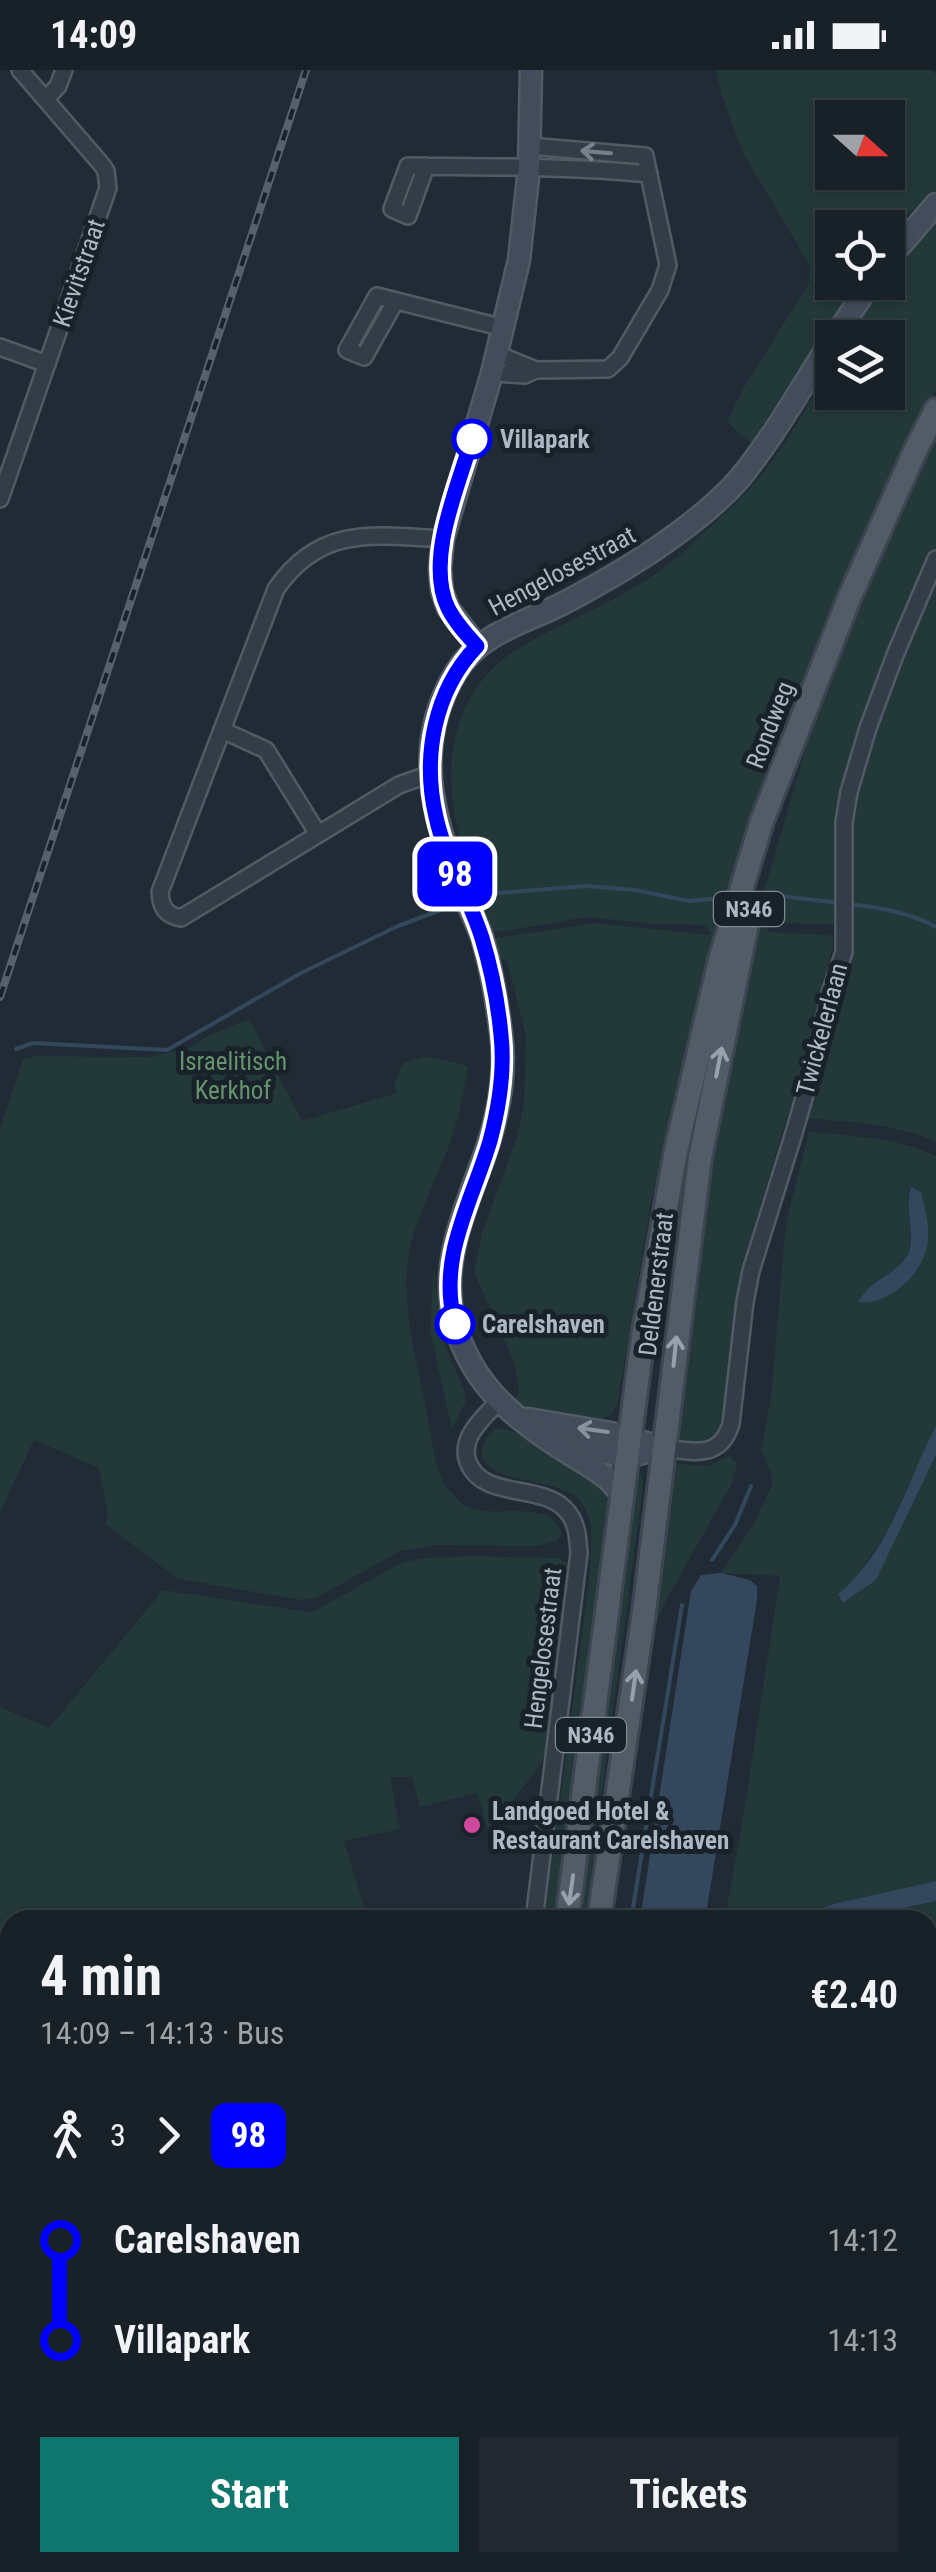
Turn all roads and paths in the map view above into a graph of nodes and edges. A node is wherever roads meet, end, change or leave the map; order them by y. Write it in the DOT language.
graph roads {
  1 [pos="20,70"];
  2 [pos="64,70"];
  3 [pos="531,70"];
  4 [pos="46,99"];
  5 [pos="529,146"];
  6 [pos="426,166"];
  7 [pos="529,168"];
  8 [pos="649,174"];
  9 [pos="936,204"];
  10 [pos="905,240"];
  11 [pos="395,302"];
  12 [pos="504,328"];
  13 [pos="0,347"];
  14 [pos="495,363"];
  15 [pos="47,364"];
  16 [pos="815,366"];
  17 [pos="936,410"];
  18 [pos="0,498"];
  19 [pos="443,540"];
  20 [pos="936,560"];
  21 [pos="477,646"];
  22 [pos="822,666"];
  23 [pos="222,730"];
  24 [pos="430,774"];
  25 [pos="318,834"];
  26 [pos="693,1074"];
  27 [pos="498,1402"];
  28 [pos="521,1418"];
  29 [pos="553,1442"];
  30 [pos="629,1447"];
  31 [pos="664,1448"];
  32 [pos="623,1496"];
  33 [pos="535,1910"];
  34 [pos="567,1910"];
  35 [pos="602,1910"];
  1 -- 4 [label="street, Kievitstraat"];
  2 -- 4 [label="street"];
  3 -- 5 [label="street"];
  4 -- 15 [label="street, Kievitstraat"];
  5 -- 7 [label="street"];
  8 -- 5 [label="street, one-way"];
  6 -- 7 [label="street"];
  7 -- 8 [label="street"];
  7 -- 12 [label="street"];
  8 -- 14 [label="street"];
  9 -- 10 [label="street"];
  11 -- 12 [label="street"];
  12 -- 14 [label="street"];
  13 -- 15 [label="street"];
  14 -- 19 [label="street"];
  15 -- 18 [label="street, Kievitstraat"];
  16 -- 21 [label="street, Hengelosestraat"];
  17 -- 22 [label="main road, Rondweg / N346"];
  19 -- 21 [label="street"];
  19 -- 23 [label="street"];
  20 -- 31 [label="street, Twickelerlaan"];
  21 -- 24 [label="street, Hengelosestraat"];
  22 -- 26 [label="main road, Rondweg / N346"];
  31 -- 22 [label="main road, Deldenerstraat / N346, one-way"];
  23 -- 25 [label="street"];
  23 -- 25 [label="street"];
  24 -- 25 [label="street"];
  24 -- 27 [label="street, Hengelosestraat"];
  26 -- 30 [label="main road, Deldenerstraat / N346"];
  27 -- 28 [label="street, Hengelosestraat"];
  27 -- 33 [label="street, Hengelosestraat"];
  28 -- 29 [label="street, Hengelosestraat"];
  30 -- 28 [label="street, Hengelosestraat, one-way"];
  29 -- 30 [label="street, Hengelosestraat"];
  29 -- 32 [label="street, Hengelosestraat"];
  30 -- 31 [label="street"];
  30 -- 32 [label="main road, Deldenerstraat / N346"];
  35 -- 31 [label="main road, Deldenerstraat / N346, one-way"];
  32 -- 34 [label="main road, Deldenerstraat / N346, one-way"];
}
